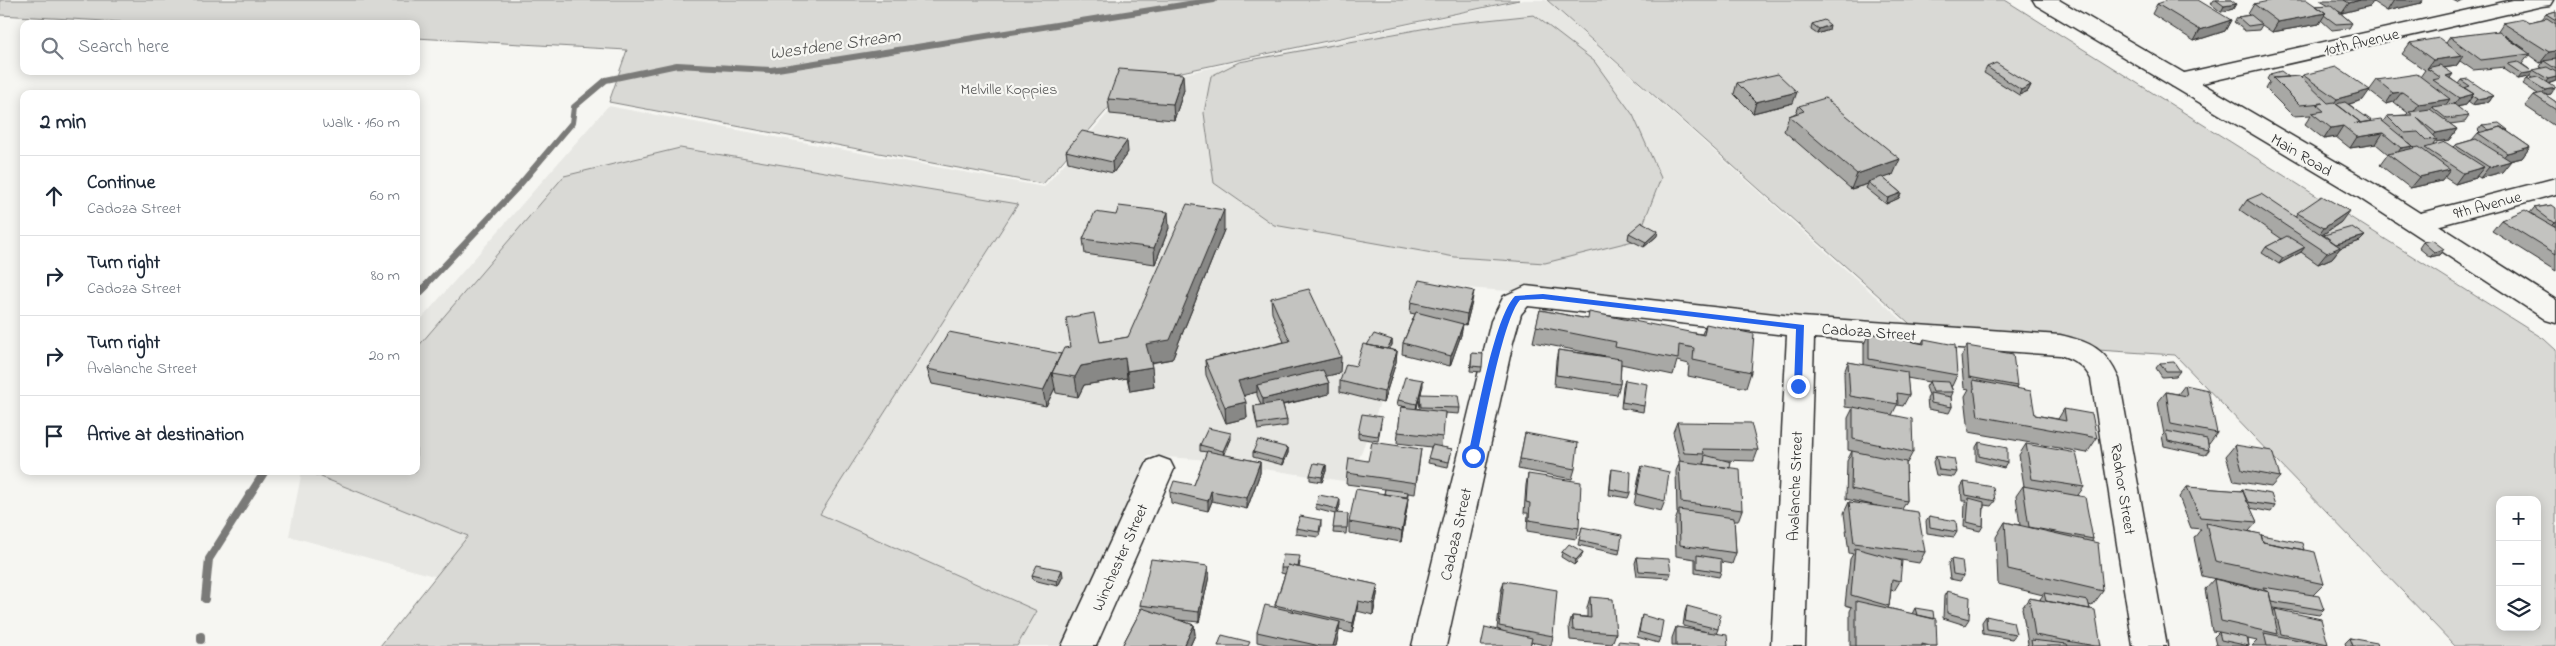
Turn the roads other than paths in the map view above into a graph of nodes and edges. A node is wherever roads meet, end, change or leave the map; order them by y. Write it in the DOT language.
graph roads {
  1 [pos="2044,0"];
  2 [pos="2063,0"];
  3 [pos="2542,0"];
  4 [pos="2187,80"];
  5 [pos="2556,186"];
  6 [pos="2424,220"];
  7 [pos="2556,299"];
  8 [pos="2556,313"];
  9 [pos="1801,327"];
  10 [pos="2073,348"];
  11 [pos="1159,469"];
  12 [pos="1079,646"];
  13 [pos="1429,646"];
  14 [pos="1788,646"];
  15 [pos="2150,646"];
  1 -- 4 [label="street, Main Road"];
  2 -- 4 [label="street, Main Road"];
  3 -- 4 [label="street, 10th Avenue"];
  4 -- 6 [label="street, Main Road"];
  5 -- 6 [label="street, 9th Avenue"];
  6 -- 7 [label="street, Main Road"];
  6 -- 8 [label="street, Main Road"];
  9 -- 10 [label="street, Cadoza Street"];
  9 -- 13 [label="street, Cadoza Street"];
  9 -- 14 [label="street, Avalanche Street"];
  10 -- 15 [label="street, Radnor Street"];
  11 -- 12 [label="street, Winchester Street"];
}
